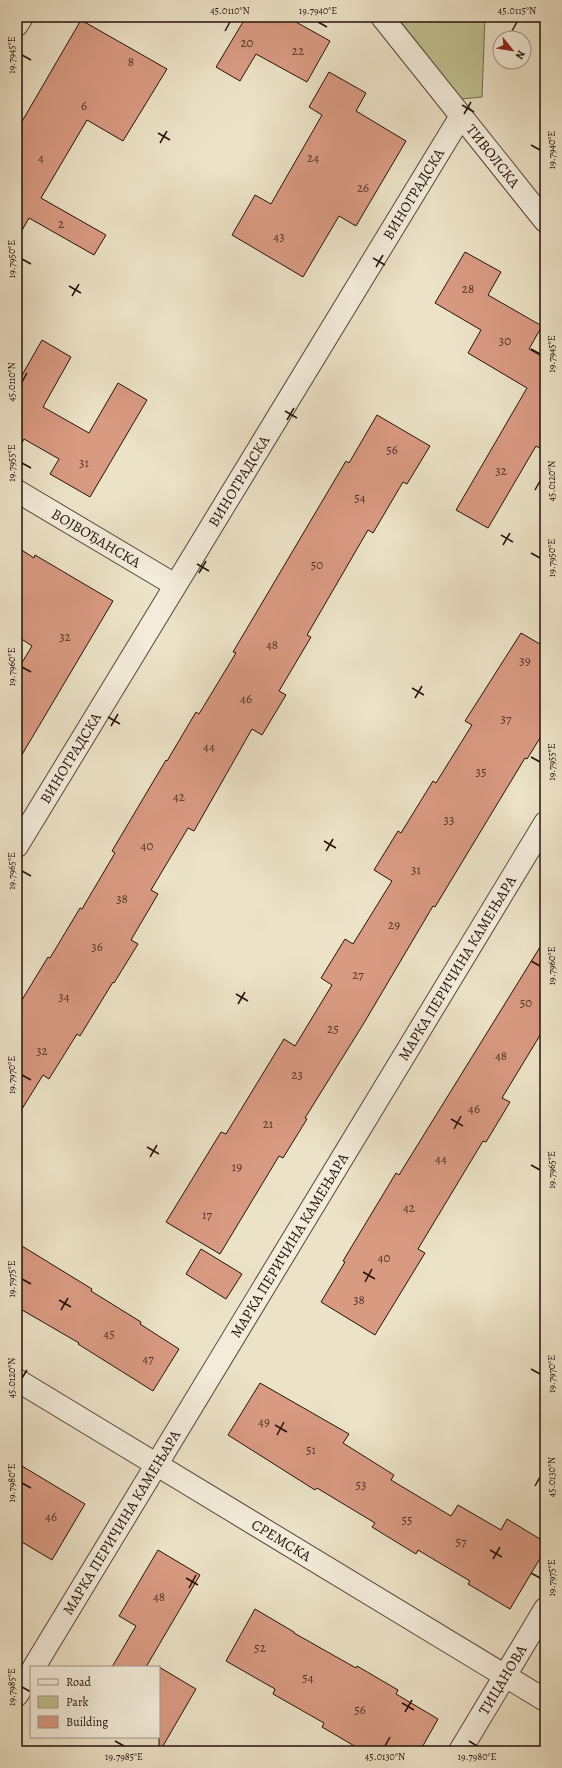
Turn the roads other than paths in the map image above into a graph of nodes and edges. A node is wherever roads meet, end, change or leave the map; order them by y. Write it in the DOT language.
graph roads {
  1 [pos="22,17"];
  2 [pos="382,17"];
  3 [pos="17,25"];
  4 [pos="461,116"];
  5 [pos="545,221"];
  6 [pos="17,491"];
  7 [pos="175,585"];
  8 [pos="545,823"];
  9 [pos="17,846"];
  10 [pos="17,1380"];
  11 [pos="156,1464"];
  12 [pos="545,1609"];
  13 [pos="35,1666"];
  14 [pos="30,1674"];
  15 [pos="506,1676"];
  16 [pos="17,1695"];
  17 [pos="545,1700"];
  18 [pos="460,1751"];
  1 -- 3 [label="street"];
  2 -- 4 [label="street, ТИВОЛСКА"];
  4 -- 5 [label="street, ТИВОЛСКА"];
  4 -- 7 [label="street, ВИНОГРАДСКА"];
  6 -- 7 [label="street, ВОЈВОЂАНСКА"];
  7 -- 9 [label="street, ВИНОГРАДСКА"];
  8 -- 11 [label="street, МАРКА ПЕРИЧИНА КАМЕЊАРА"];
  10 -- 11 [label="street, СРЕМСКА"];
  11 -- 13 [label="street, МАРКА ПЕРИЧИНА КАМЕЊАРА"];
  11 -- 15 [label="street, СРЕМСКА"];
  12 -- 15 [label="street, ТИЦАНОВА"];
  14 -- 16 [label="street"];
  15 -- 17 [label="street, СРЕМСКА"];
  15 -- 18 [label="street, ТИЦАНОВА"];
}
